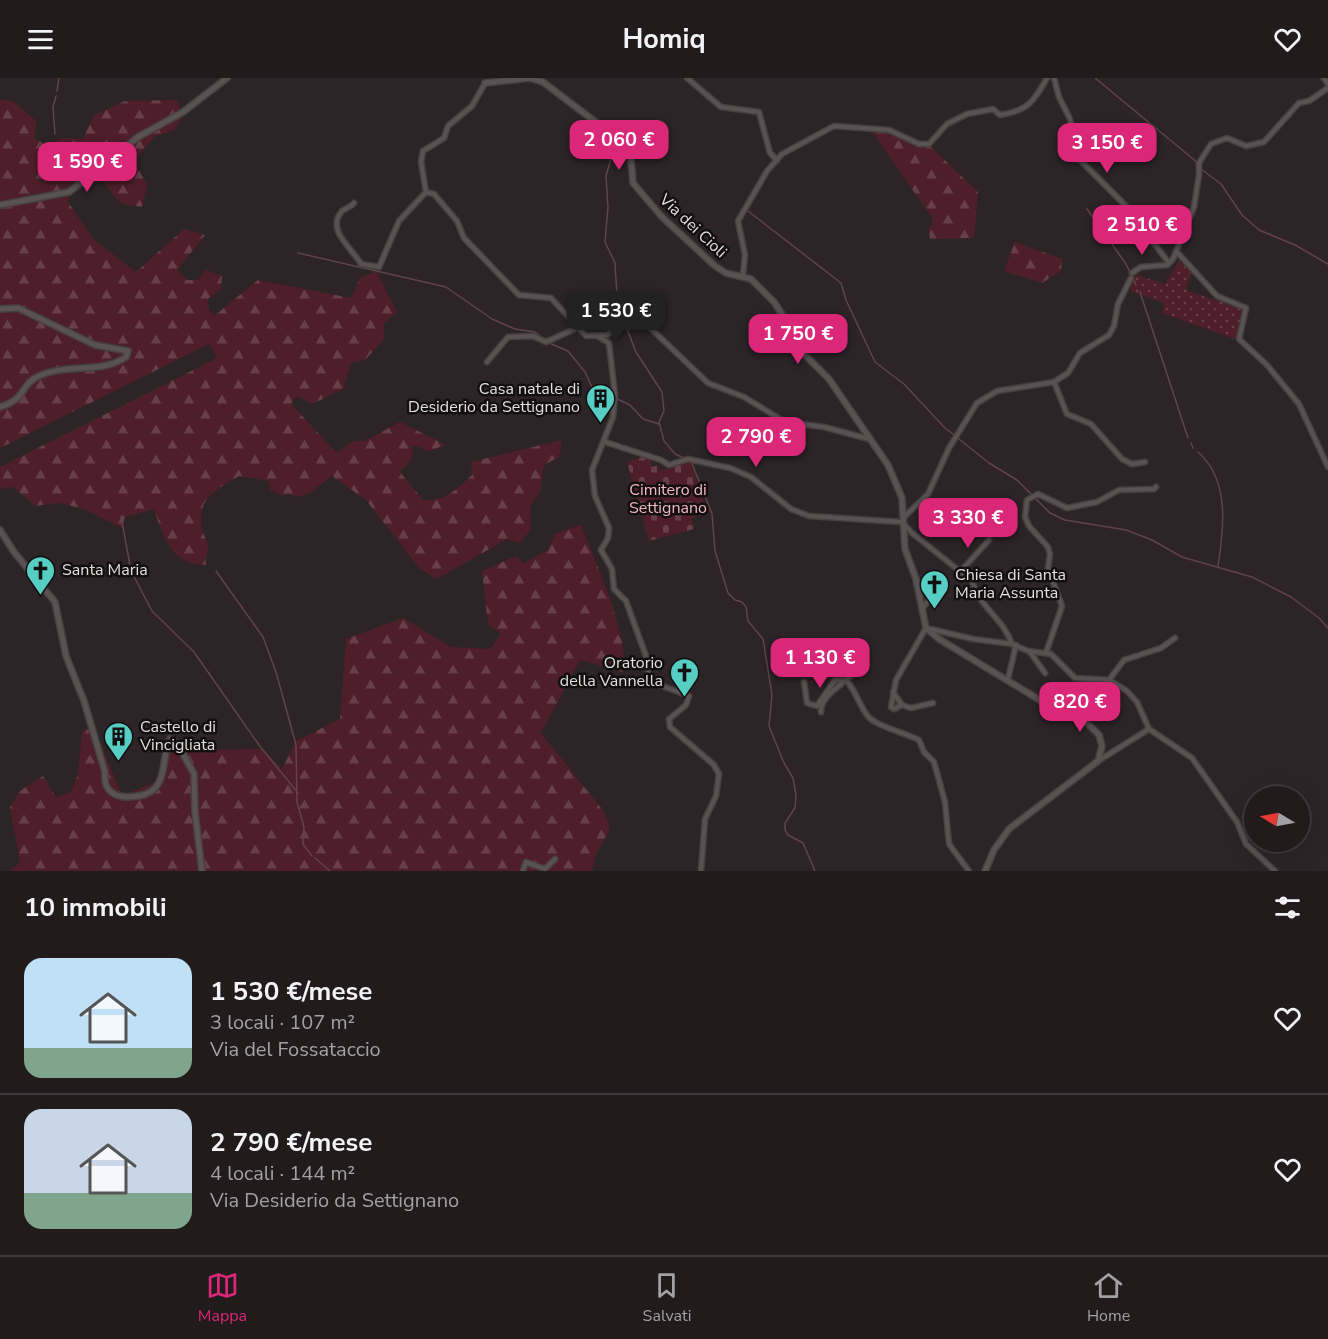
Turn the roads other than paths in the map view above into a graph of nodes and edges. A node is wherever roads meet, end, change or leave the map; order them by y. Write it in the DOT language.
graph roads {
  1 [pos="227,78"];
  2 [pos="687,78"];
  3 [pos="1047,78"];
  4 [pos="1054,78"];
  5 [pos="1324,78"];
  6 [pos="487,80"];
  7 [pos="1328,86"];
  8 [pos="777,160"];
  9 [pos="426,192"];
  10 [pos="354,203"];
  11 [pos="0,205"];
  12 [pos="1177,252"];
  13 [pos="1169,263"];
  14 [pos="743,275"];
  15 [pos="0,309"];
  16 [pos="579,327"];
  17 [pos="599,337"];
  18 [pos="487,362"];
  19 [pos="1054,382"];
  20 [pos="0,407"];
  21 [pos="869,440"];
  22 [pos="605,442"];
  23 [pos="1145,462"];
  24 [pos="1328,466"];
  25 [pos="1156,487"];
  26 [pos="903,519"];
  27 [pos="0,530"];
  28 [pos="989,540"];
  29 [pos="960,572"];
  30 [pos="918,588"];
  31 [pos="922,609"];
  32 [pos="926,628"];
  33 [pos="1175,638"];
  34 [pos="1014,644"];
  35 [pos="1029,651"];
  36 [pos="1046,653"];
  37 [pos="848,665"];
  38 [pos="1045,673"];
  39 [pos="1008,679"];
  40 [pos="1109,680"];
  41 [pos="847,681"];
  42 [pos="804,682"];
  43 [pos="893,692"];
  44 [pos="933,703"];
  45 [pos="902,705"];
  46 [pos="821,712"];
  47 [pos="1149,729"];
  48 [pos="1098,761"];
  49 [pos="555,859"];
  50 [pos="202,871"];
  51 [pos="523,871"];
  52 [pos="701,871"];
  53 [pos="969,871"];
  54 [pos="985,871"];
  55 [pos="1275,871"];
  1 -- 11 [label="street"];
  2 -- 8 [label="street"];
  3 -- 8 [label="street"];
  4 -- 13 [label="street"];
  5 -- 7 [label="street"];
  6 -- 9 [label="street"];
  6 -- 14 [label="street, Via dei Cioli"];
  7 -- 12 [label="street"];
  8 -- 14 [label="street"];
  9 -- 10 [label="street"];
  9 -- 16 [label="street"];
  12 -- 13 [label="street"];
  12 -- 24 [label="street"];
  13 -- 19 [label="street"];
  14 -- 21 [label="street, Via dei Cioli"];
  15 -- 20 [label="street"];
  16 -- 17 [label="street"];
  16 -- 18 [label="street"];
  17 -- 21 [label="street"];
  17 -- 22 [label="street"];
  19 -- 23 [label="street"];
  19 -- 26 [label="street"];
  21 -- 26 [label="street, Via dei Cioli"];
  22 -- 26 [label="street"];
  22 -- 52 [label="street"];
  25 -- 36 [label="street"];
  26 -- 29 [label="street"];
  26 -- 30 [label="street, Via dei Cioli"];
  27 -- 50 [label="street"];
  28 -- 29 [label="street"];
  29 -- 34 [label="street"];
  30 -- 31 [label="street, Via dei Cioli"];
  30 -- 31 [label="street"];
  31 -- 32 [label="street, Via dei Cioli"];
  32 -- 34 [label="street"];
  32 -- 39 [label="street"];
  32 -- 43 [label="street"];
  33 -- 40 [label="street"];
  34 -- 35 [label="street"];
  34 -- 39 [label="street"];
  35 -- 36 [label="street"];
  35 -- 38 [label="street"];
  36 -- 40 [label="street"];
  37 -- 41 [label="street"];
  39 -- 48 [label="street"];
  40 -- 47 [label="street"];
  41 -- 42 [label="street"];
  41 -- 46 [label="street"];
  41 -- 53 [label="street"];
  43 -- 45 [label="street"];
  43 -- 45 [label="street"];
  44 -- 45 [label="street"];
  47 -- 48 [label="street"];
  47 -- 55 [label="street"];
  48 -- 54 [label="street"];
  49 -- 51 [label="street"];
}
